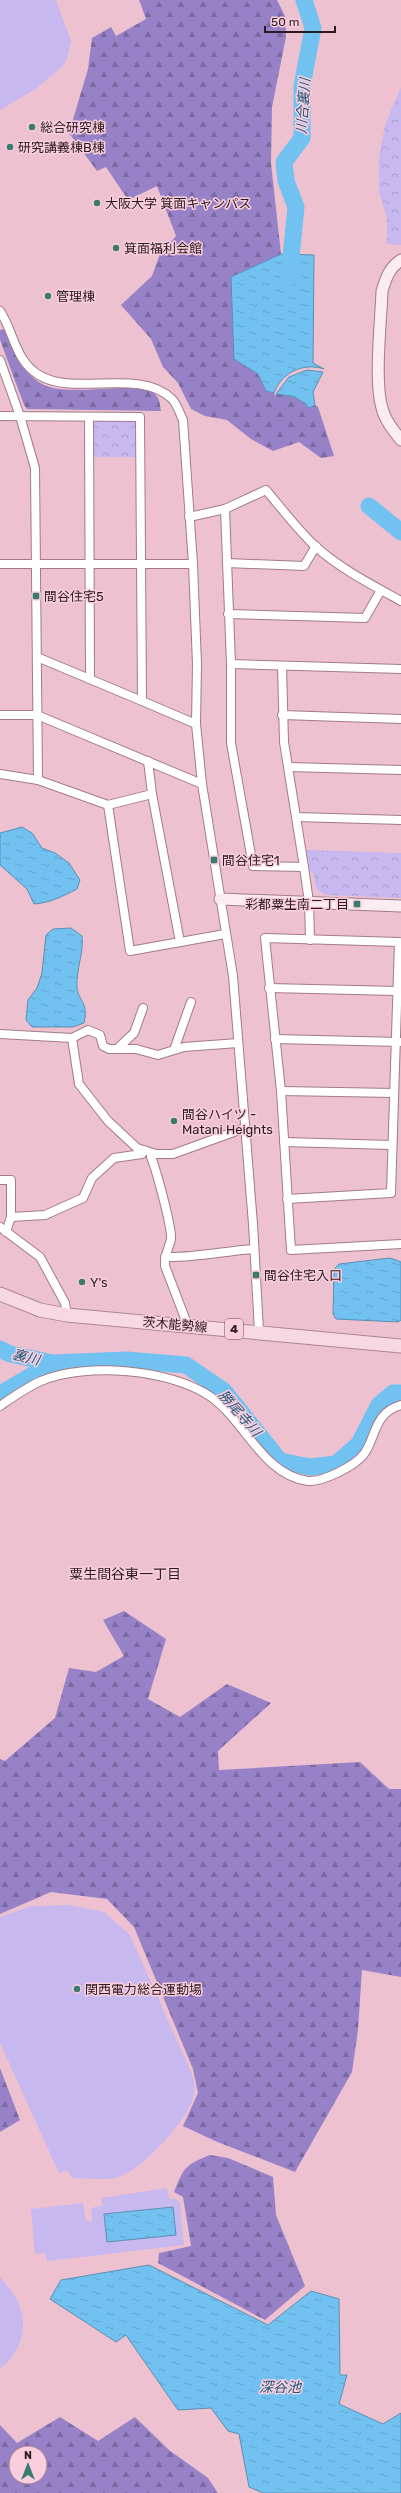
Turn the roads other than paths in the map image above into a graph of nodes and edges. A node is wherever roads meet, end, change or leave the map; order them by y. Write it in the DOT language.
graph roads {
  1 [pos="401,260"];
  2 [pos="0,311"];
  3 [pos="0,360"];
  4 [pos="2,369"];
  5 [pos="0,416"];
  6 [pos="20,416"];
  7 [pos="89,417"];
  8 [pos="401,440"];
  9 [pos="225,509"];
  10 [pos="189,517"];
  11 [pos="316,546"];
  12 [pos="226,563"];
  13 [pos="0,564"];
  14 [pos="36,564"];
  15 [pos="89,564"];
  16 [pos="141,564"];
  17 [pos="192,564"];
  18 [pos="381,590"];
  19 [pos="401,601"];
  20 [pos="228,614"];
  21 [pos="37,657"];
  22 [pos="231,664"];
  23 [pos="282,666"];
  24 [pos="401,669"];
  25 [pos="90,679"];
  26 [pos="142,701"];
  27 [pos="37,715"];
  28 [pos="282,715"];
  29 [pos="0,716"];
  30 [pos="401,719"];
  31 [pos="196,724"];
  32 [pos="148,761"];
  33 [pos="288,767"];
  34 [pos="401,770"];
  35 [pos="0,774"];
  36 [pos="38,780"];
  37 [pos="202,784"];
  38 [pos="152,794"];
  39 [pos="108,805"];
  40 [pos="296,817"];
  41 [pos="401,820"];
  42 [pos="304,868"];
  43 [pos="220,900"];
  44 [pos="309,902"];
  45 [pos="401,906"];
  46 [pos="225,934"];
  47 [pos="310,940"];
  48 [pos="180,942"];
  49 [pos="270,988"];
  50 [pos="397,991"];
  51 [pos="191,1002"];
  52 [pos="143,1008"];
  53 [pos="0,1034"];
  54 [pos="72,1038"];
  55 [pos="275,1039"];
  56 [pos="398,1042"];
  57 [pos="238,1043"];
  58 [pos="118,1048"];
  59 [pos="174,1050"];
  60 [pos="281,1091"];
  61 [pos="394,1093"];
  62 [pos="245,1128"];
  63 [pos="284,1142"];
  64 [pos="392,1145"];
  65 [pos="147,1151"];
  66 [pos="0,1180"];
  67 [pos="287,1199"];
  68 [pos="10,1217"];
  69 [pos="3,1230"];
  70 [pos="401,1244"];
  71 [pos="254,1249"];
  72 [pos="165,1257"];
  73 [pos="0,1294"];
  74 [pos="67,1316"];
  75 [pos="188,1326"];
  76 [pos="259,1331"];
  77 [pos="401,1346"];
  78 [pos="401,1405"];
  79 [pos="0,1406"];
  1 -- 8 [label="street"];
  2 -- 10 [label="street"];
  3 -- 4 [label="street"];
  4 -- 6 [label="street"];
  5 -- 6 [label="street"];
  6 -- 7 [label="street"];
  6 -- 14 [label="street"];
  7 -- 15 [label="street"];
  7 -- 16 [label="street"];
  9 -- 10 [label="street"];
  9 -- 11 [label="street"];
  9 -- 12 [label="street"];
  10 -- 17 [label="street"];
  11 -- 12 [label="street"];
  11 -- 18 [label="street"];
  12 -- 20 [label="street"];
  13 -- 14 [label="street"];
  14 -- 15 [label="street"];
  14 -- 21 [label="street"];
  15 -- 16 [label="street"];
  15 -- 25 [label="street"];
  16 -- 17 [label="street"];
  16 -- 26 [label="street"];
  17 -- 31 [label="street"];
  18 -- 19 [label="street"];
  18 -- 20 [label="street"];
  20 -- 22 [label="street"];
  21 -- 25 [label="street"];
  21 -- 27 [label="street"];
  22 -- 23 [label="street"];
  22 -- 42 [label="street"];
  23 -- 24 [label="street"];
  23 -- 28 [label="street"];
  25 -- 26 [label="street"];
  26 -- 31 [label="street"];
  27 -- 29 [label="street"];
  27 -- 32 [label="street"];
  27 -- 36 [label="street"];
  28 -- 30 [label="street"];
  28 -- 33 [label="street"];
  31 -- 37 [label="street"];
  32 -- 37 [label="street"];
  32 -- 38 [label="street"];
  33 -- 34 [label="street"];
  33 -- 40 [label="street"];
  35 -- 36 [label="street"];
  36 -- 39 [label="street"];
  37 -- 43 [label="street"];
  38 -- 39 [label="street"];
  38 -- 48 [label="street"];
  39 -- 48 [label="street"];
  40 -- 41 [label="street"];
  40 -- 42 [label="street"];
  42 -- 44 [label="street"];
  43 -- 44 [label="street"];
  43 -- 46 [label="street"];
  44 -- 45 [label="street"];
  44 -- 47 [label="street"];
  46 -- 48 [label="street"];
  46 -- 57 [label="street"];
  47 -- 49 [label="street"];
  47 -- 50 [label="street"];
  49 -- 50 [label="street"];
  49 -- 55 [label="street"];
  50 -- 56 [label="street"];
  51 -- 59 [label="street"];
  52 -- 58 [label="street"];
  53 -- 54 [label="street"];
  54 -- 58 [label="street"];
  54 -- 65 [label="street"];
  55 -- 56 [label="street"];
  55 -- 60 [label="street"];
  56 -- 61 [label="street"];
  57 -- 59 [label="street"];
  57 -- 62 [label="street"];
  58 -- 59 [label="street"];
  60 -- 61 [label="street"];
  60 -- 63 [label="street"];
  61 -- 64 [label="street"];
  62 -- 65 [label="street"];
  62 -- 71 [label="street"];
  63 -- 64 [label="street"];
  63 -- 67 [label="street"];
  64 -- 67 [label="street"];
  65 -- 68 [label="street"];
  65 -- 72 [label="street"];
  66 -- 68 [label="street"];
  67 -- 70 [label="street"];
  68 -- 69 [label="street"];
  69 -- 74 [label="street"];
  71 -- 72 [label="street"];
  71 -- 76 [label="street"];
  72 -- 75 [label="street"];
  73 -- 74 [label="main road, 茨木能勢線 / 4"];
  74 -- 75 [label="main road, 茨木能勢線 / 4"];
  75 -- 76 [label="main road, 茨木能勢線 / 4"];
  76 -- 77 [label="main road, 茨木能勢線 / 4"];
  78 -- 79 [label="street"];
}
